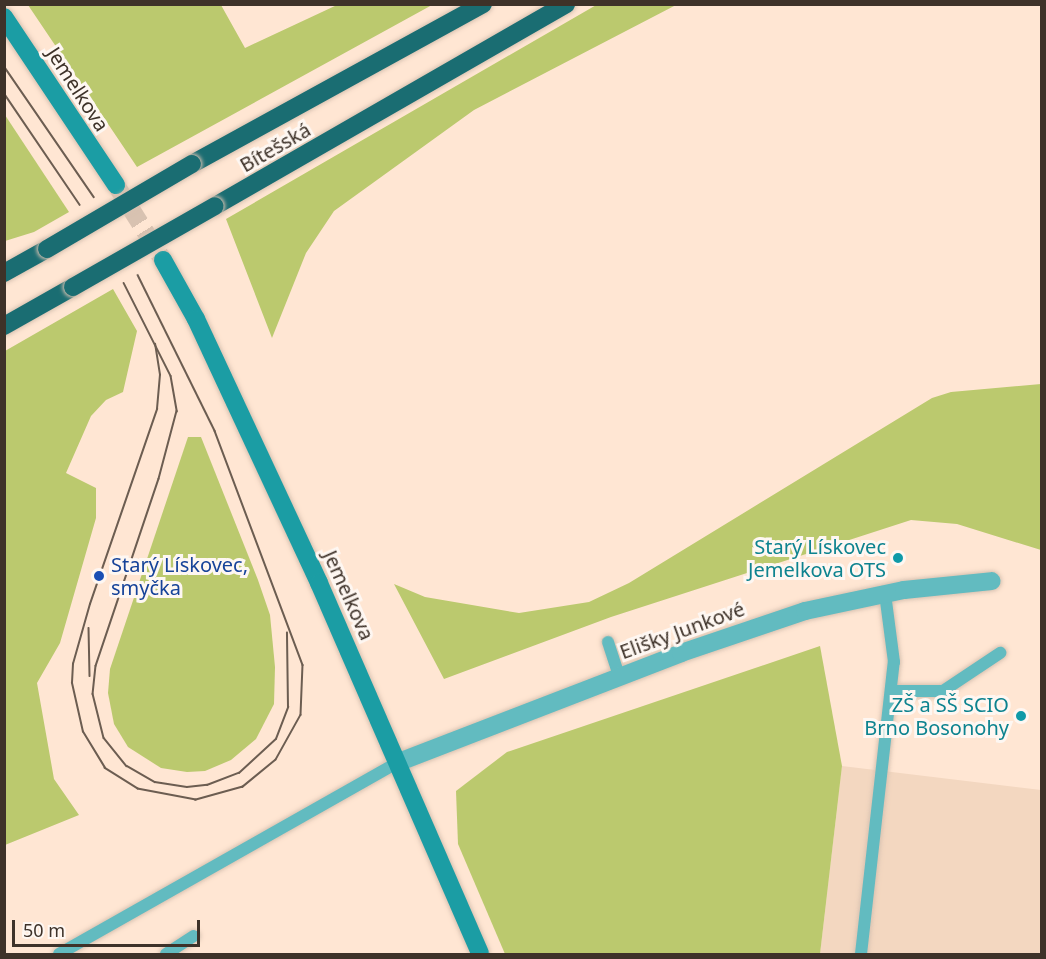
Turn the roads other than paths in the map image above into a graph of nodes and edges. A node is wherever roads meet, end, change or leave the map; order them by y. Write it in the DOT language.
graph roads {
  1 [pos="483,4"];
  2 [pos="566,4"];
  3 [pos="4,16"];
  4 [pos="116,185"];
  5 [pos="163,260"];
  6 [pos="4,273"];
  7 [pos="4,326"];
  8 [pos="992,582"];
  9 [pos="885,594"];
  10 [pos="608,642"];
  11 [pos="1000,653"];
  12 [pos="619,676"];
  13 [pos="891,691"];
  14 [pos="399,762"];
  15 [pos="194,936"];
  16 [pos="59,954"];
  17 [pos="166,954"];
  18 [pos="480,954"];
  19 [pos="861,954"];
  1 -- 6 [label="highway, Bítešská, bridge"];
  2 -- 7 [label="highway, Bítešská, bridge"];
  3 -- 4 [label="street, Jemelkova"];
  5 -- 14 [label="street, Jemelkova"];
  8 -- 9 [label="street, Elišky Junkové"];
  9 -- 12 [label="street, Elišky Junkové"];
  9 -- 13 [label="lane"];
  10 -- 12 [label="lane"];
  11 -- 13 [label="lane"];
  12 -- 14 [label="street, Elišky Junkové"];
  13 -- 19 [label="lane"];
  14 -- 16 [label="lane"];
  14 -- 18 [label="street, Jemelkova"];
  15 -- 17 [label="lane"];
}
